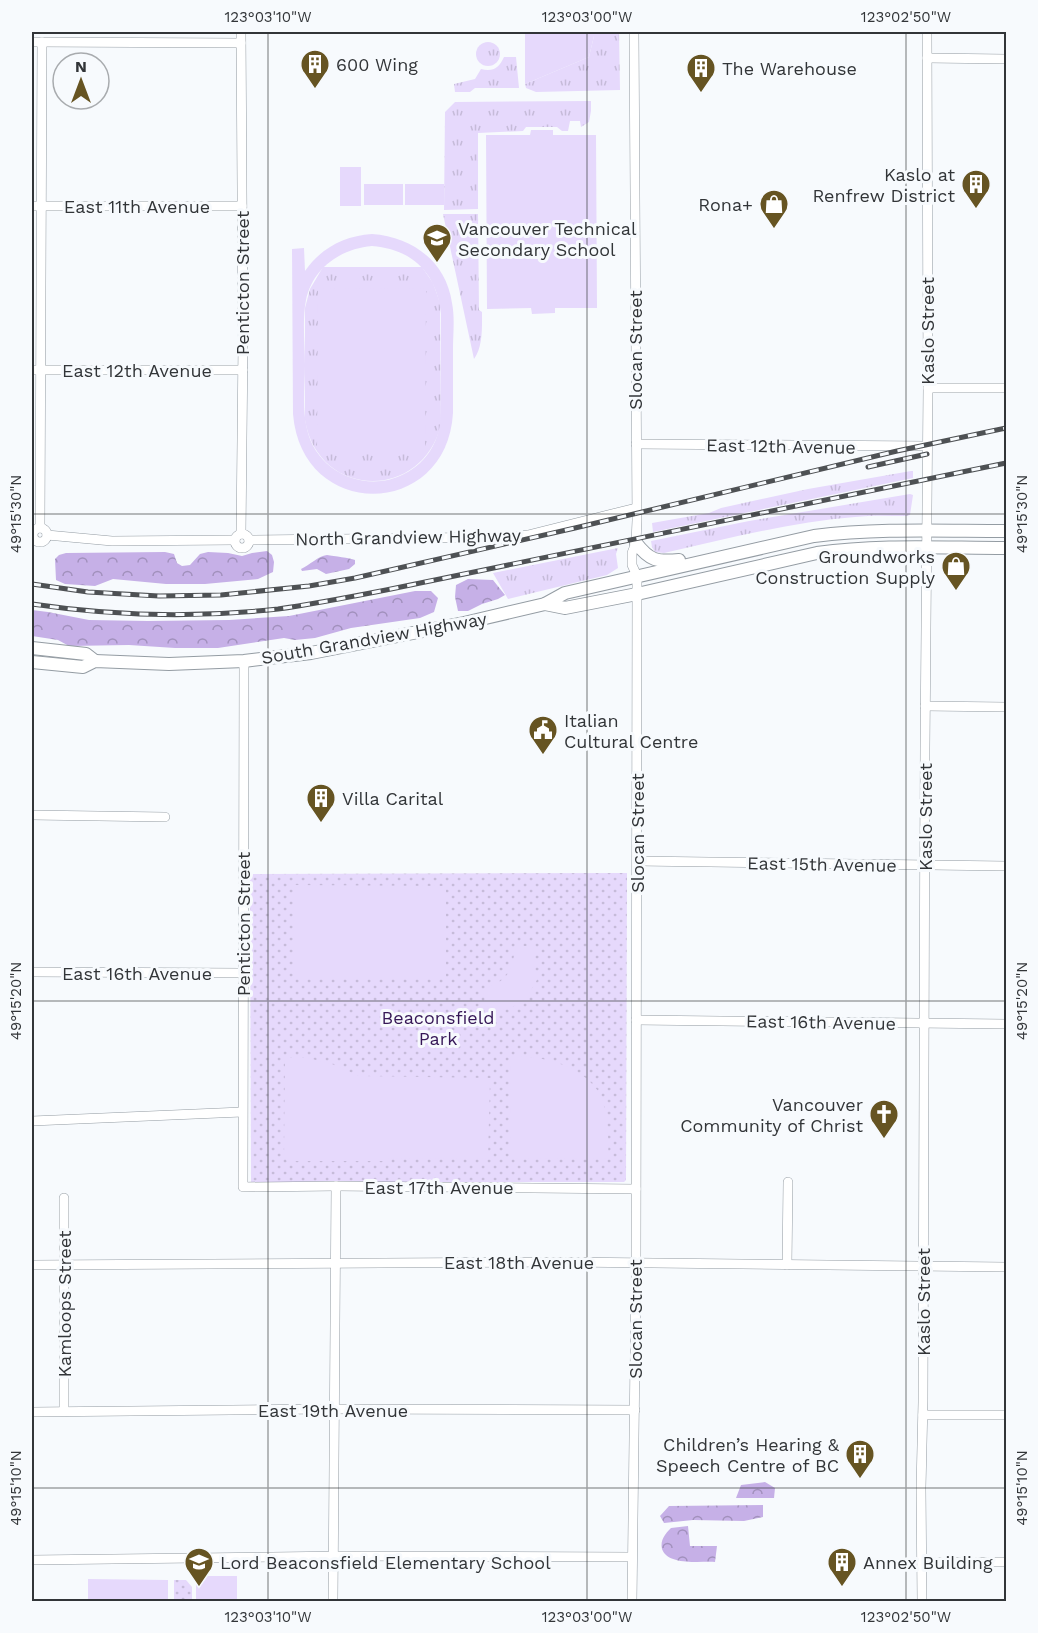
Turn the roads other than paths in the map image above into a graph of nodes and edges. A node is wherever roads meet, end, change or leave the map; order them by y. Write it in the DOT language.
graph roads {
  1 [pos="241,32"];
  2 [pos="634,32"];
  3 [pos="927,32"];
  4 [pos="37,42"];
  5 [pos="241,43"];
  6 [pos="927,58"];
  7 [pos="1006,59"];
  8 [pos="36,206"];
  9 [pos="242,206"];
  10 [pos="36,370"];
  11 [pos="243,370"];
  12 [pos="928,388"];
  13 [pos="1006,388"];
  14 [pos="636,444"];
  15 [pos="927,446"];
  16 [pos="636,508"];
  17 [pos="40,528"];
  18 [pos="927,531"];
  19 [pos="1006,531"];
  20 [pos="32,535"];
  21 [pos="47,535"];
  22 [pos="242,538"];
  23 [pos="636,543"];
  24 [pos="927,548"];
  25 [pos="1006,549"];
  26 [pos="711,558"];
  27 [pos="637,576"];
  28 [pos="637,594"];
  29 [pos="545,604"];
  30 [pos="32,648"];
  31 [pos="95,661"];
  32 [pos="244,661"];
  33 [pos="32,662"];
  34 [pos="925,706"];
  35 [pos="1006,707"];
  36 [pos="32,815"];
  37 [pos="165,817"];
  38 [pos="637,861"];
  39 [pos="925,865"];
  40 [pos="1006,866"];
  41 [pos="32,972"];
  42 [pos="242,973"];
  43 [pos="636,1020"];
  44 [pos="925,1023"];
  45 [pos="1006,1024"];
  46 [pos="242,1112"];
  47 [pos="32,1121"];
  48 [pos="788,1182"];
  49 [pos="336,1186"];
  50 [pos="243,1187"];
  51 [pos="636,1189"];
  52 [pos="64,1198"];
  53 [pos="335,1262"];
  54 [pos="636,1262"];
  55 [pos="32,1265"];
  56 [pos="64,1265"];
  57 [pos="787,1265"];
  58 [pos="923,1267"];
  59 [pos="1006,1267"];
  60 [pos="333,1409"];
  61 [pos="635,1410"];
  62 [pos="64,1411"];
  63 [pos="32,1412"];
  64 [pos="923,1415"];
  65 [pos="1006,1415"];
  66 [pos="333,1557"];
  67 [pos="632,1557"];
  68 [pos="32,1560"];
  69 [pos="922,1562"];
  70 [pos="1006,1562"];
  71 [pos="333,1602"];
  72 [pos="632,1602"];
  73 [pos="922,1602"];
  1 -- 5 [label="street, Penticton Street"];
  2 -- 14 [label="street, Slocan Street"];
  3 -- 6 [label="street, Kaslo Street"];
  4 -- 5 [label="street"];
  4 -- 8 [label="street"];
  5 -- 9 [label="street, Penticton Street"];
  6 -- 7 [label="street"];
  6 -- 12 [label="street, Kaslo Street"];
  8 -- 9 [label="street, East 11th Avenue"];
  8 -- 10 [label="street"];
  9 -- 11 [label="street, Penticton Street"];
  10 -- 11 [label="street, East 12th Avenue"];
  10 -- 17 [label="street"];
  11 -- 22 [label="street, Penticton Street"];
  12 -- 13 [label="street"];
  12 -- 15 [label="street, Kaslo Street"];
  14 -- 15 [label="street, East 12th Avenue"];
  14 -- 16 [label="street, Slocan Street"];
  15 -- 18 [label="street, Kaslo Street"];
  16 -- 22 [label="street, North Grandview Highway"];
  16 -- 23 [label="street, Slocan Street"];
  17 -- 20 [label="street"];
  17 -- 21 [label="street"];
  18 -- 19 [label="main road, South Grandview Highway"];
  18 -- 24 [label="street, Kaslo Street"];
  18 -- 26 [label="main road, South Grandview Highway"];
  20 -- 21 [label="street"];
  21 -- 22 [label="street, North Grandview Highway"];
  23 -- 26 [label="main road"];
  23 -- 27 [label="street, Slocan Street"];
  24 -- 25 [label="main road, South Grandview Highway"];
  24 -- 28 [label="main road, South Grandview Highway"];
  24 -- 34 [label="street, Kaslo Street"];
  26 -- 27 [label="main road, South Grandview Highway"];
  27 -- 28 [label="street, Slocan Street"];
  27 -- 29 [label="main road, South Grandview Highway"];
  28 -- 29 [label="main road, South Grandview Highway"];
  28 -- 38 [label="street, Slocan Street"];
  29 -- 32 [label="main road, South Grandview Highway"];
  30 -- 31 [label="main road, South Grandview Highway"];
  31 -- 32 [label="main road, South Grandview Highway"];
  31 -- 33 [label="main road, South Grandview Highway"];
  32 -- 42 [label="street, Penticton Street"];
  34 -- 35 [label="street"];
  34 -- 39 [label="street, Kaslo Street"];
  36 -- 37 [label="street"];
  38 -- 39 [label="street, East 15th Avenue"];
  38 -- 43 [label="street, Slocan Street"];
  39 -- 40 [label="street, East 15th Avenue"];
  39 -- 44 [label="street, Kaslo Street"];
  41 -- 42 [label="street, East 16th Avenue"];
  42 -- 46 [label="street, Penticton Street"];
  43 -- 44 [label="street, East 16th Avenue"];
  43 -- 51 [label="street, Slocan Street"];
  44 -- 45 [label="street, East 16th Avenue"];
  44 -- 58 [label="street, Kaslo Street"];
  46 -- 47 [label="street"];
  46 -- 50 [label="street, Penticton Street"];
  48 -- 57 [label="street"];
  49 -- 50 [label="street, East 17th Avenue"];
  49 -- 51 [label="street, East 17th Avenue"];
  49 -- 53 [label="street"];
  51 -- 54 [label="street, Slocan Street"];
  52 -- 56 [label="street, Kamloops Street"];
  53 -- 54 [label="street, East 18th Avenue"];
  53 -- 56 [label="street, East 18th Avenue"];
  53 -- 60 [label="street"];
  54 -- 57 [label="street, East 18th Avenue"];
  54 -- 61 [label="street, Slocan Street"];
  55 -- 56 [label="street, East 18th Avenue"];
  56 -- 62 [label="street, Kamloops Street"];
  57 -- 58 [label="street, East 18th Avenue"];
  58 -- 59 [label="street, East 18th Avenue"];
  58 -- 64 [label="street, Kaslo Street"];
  60 -- 61 [label="street, East 19th Avenue"];
  60 -- 62 [label="street, East 19th Avenue"];
  60 -- 66 [label="street"];
  61 -- 67 [label="street, Slocan Street"];
  62 -- 63 [label="street, East 19th Avenue"];
  64 -- 65 [label="street"];
  64 -- 69 [label="street, Kaslo Street"];
  66 -- 67 [label="street"];
  66 -- 68 [label="street"];
  66 -- 71 [label="street"];
  67 -- 72 [label="street, Slocan Street"];
  69 -- 70 [label="street"];
  69 -- 73 [label="street, Kaslo Street"];
}
